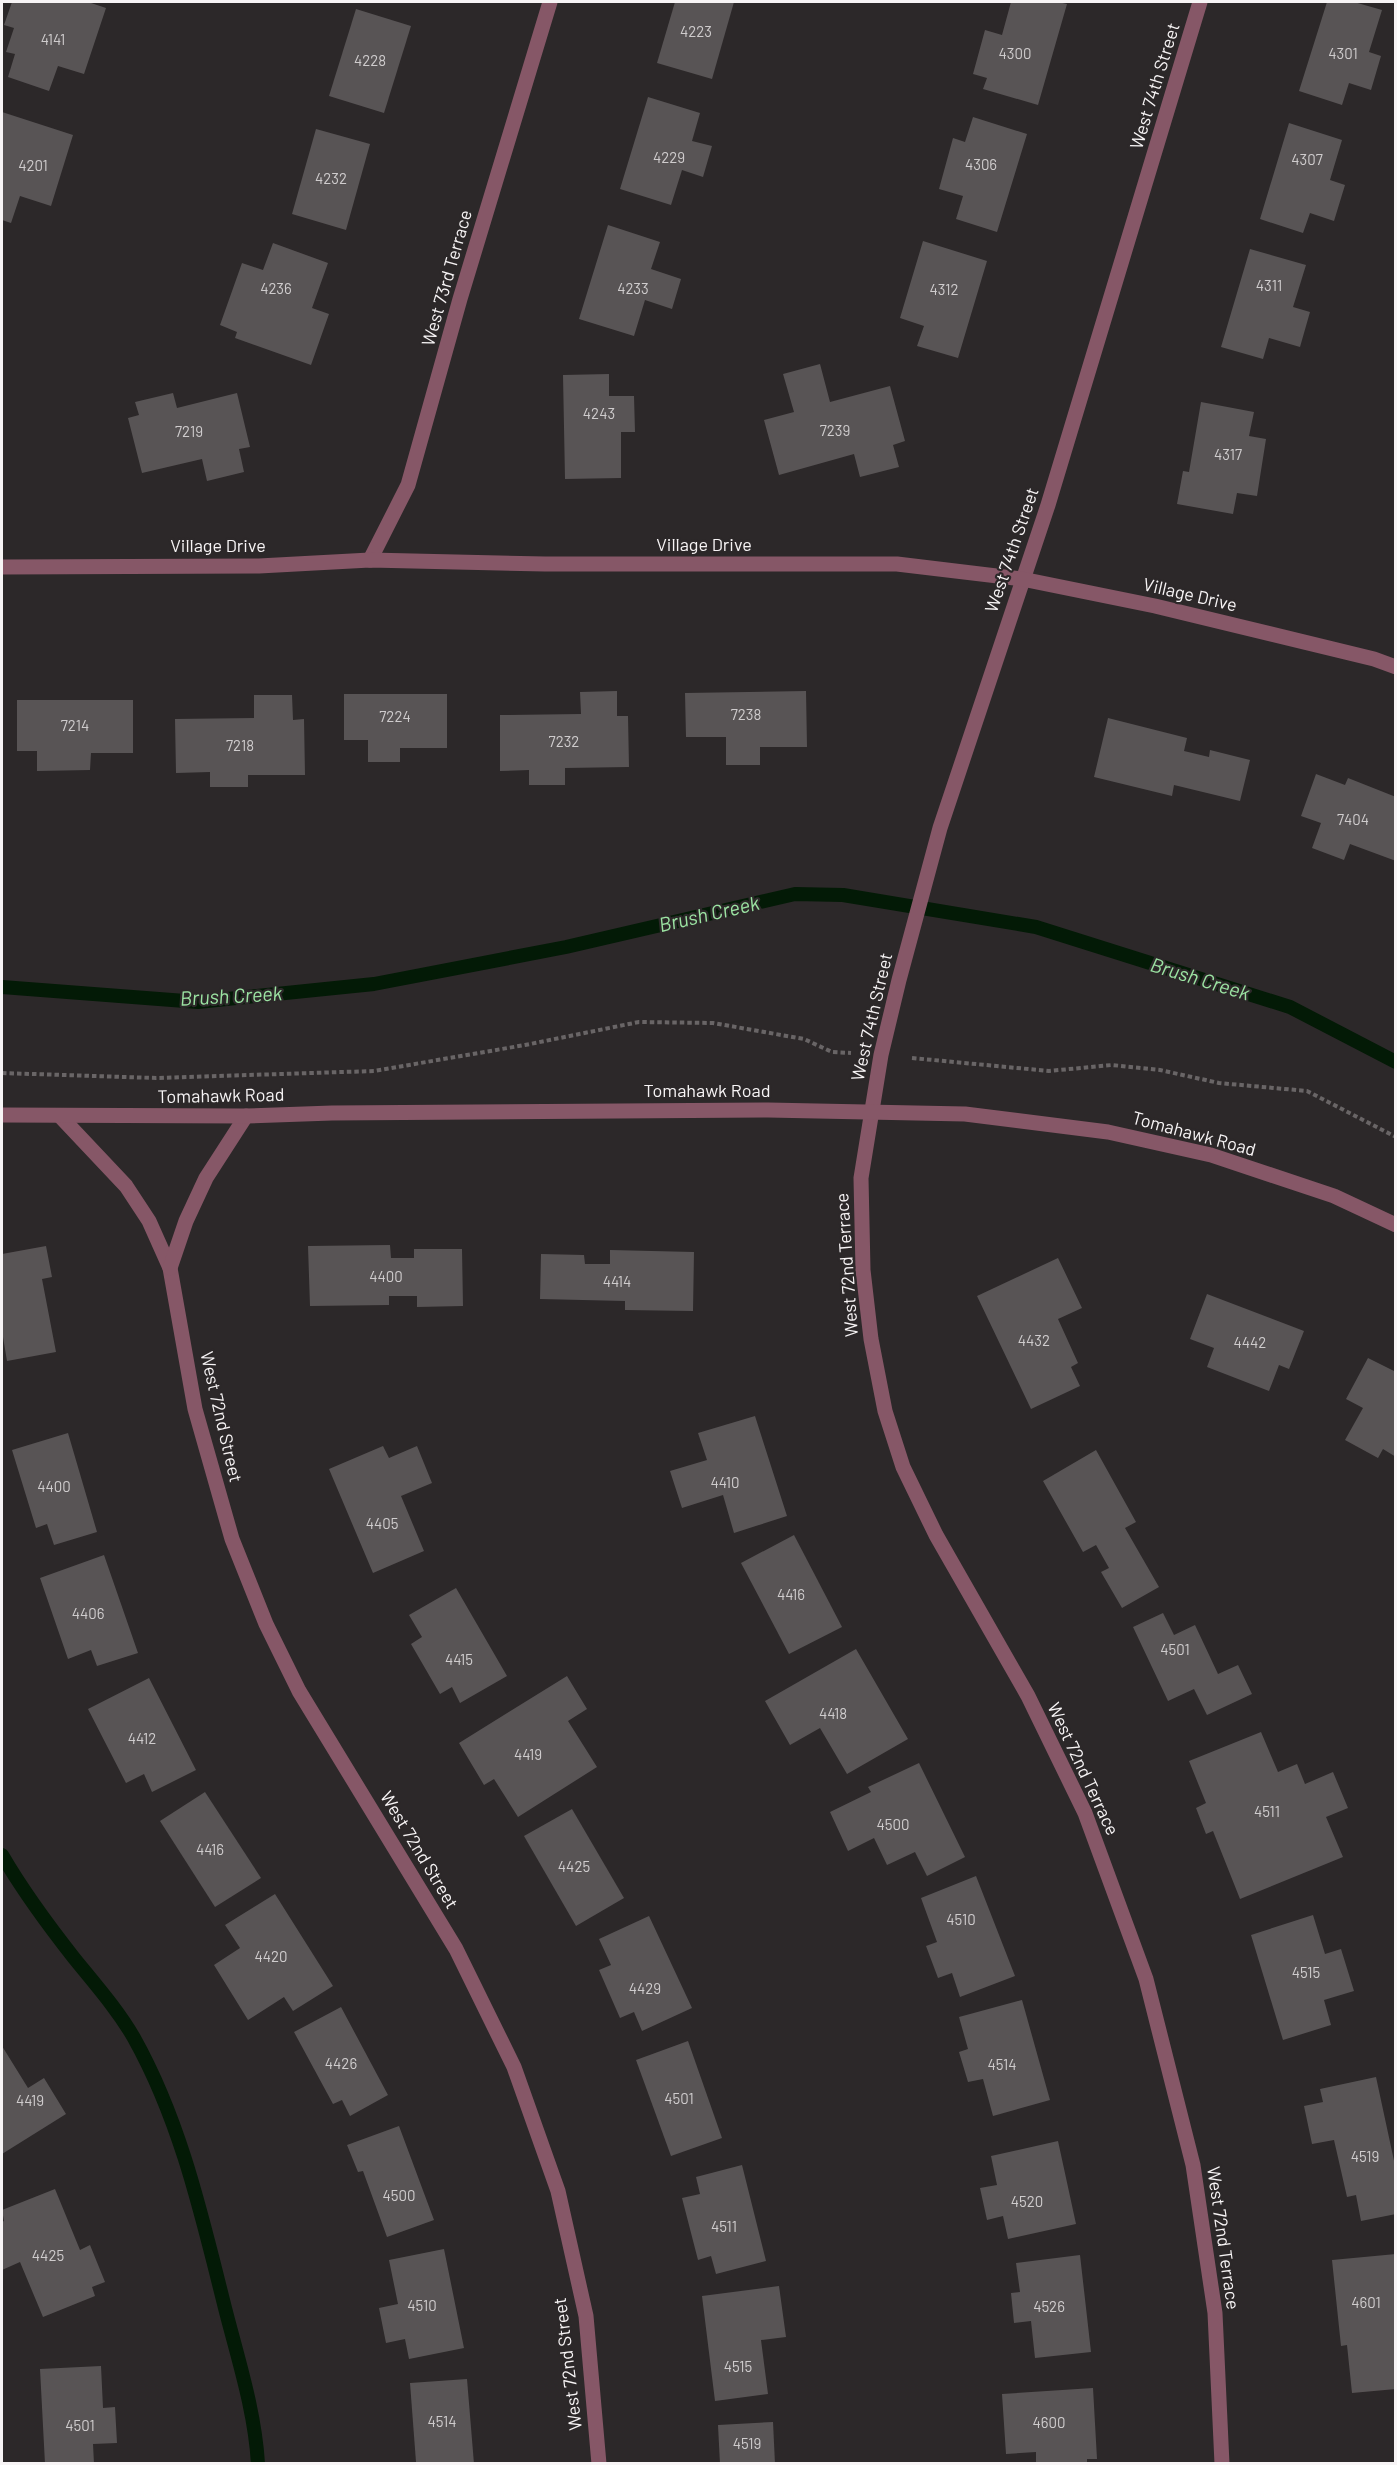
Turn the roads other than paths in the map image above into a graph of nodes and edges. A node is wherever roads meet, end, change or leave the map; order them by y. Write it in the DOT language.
graph roads {
  1 [pos="550,2"];
  2 [pos="1200,2"];
  3 [pos="370,560"];
  4 [pos="2,567"];
  5 [pos="1022,579"];
  6 [pos="1395,667"];
  7 [pos="871,1113"];
  8 [pos="2,1116"];
  9 [pos="60,1116"];
  10 [pos="246,1116"];
  11 [pos="1395,1225"];
  12 [pos="170,1268"];
  13 [pos="599,2463"];
  14 [pos="1222,2463"];
  1 -- 3 [label="street, West 73rd Terrace"];
  2 -- 5 [label="street, West 74th Street"];
  3 -- 4 [label="street, Village Drive"];
  3 -- 5 [label="street, Village Drive"];
  5 -- 6 [label="street, Village Drive"];
  5 -- 7 [label="street, West 74th Street"];
  7 -- 10 [label="street, Tomahawk Road"];
  7 -- 11 [label="street, Tomahawk Road"];
  7 -- 14 [label="street, West 72nd Terrace"];
  8 -- 9 [label="street, Tomahawk Road"];
  9 -- 10 [label="street, Tomahawk Road"];
  9 -- 12 [label="street, West 72nd Street"];
  10 -- 12 [label="street, West 72nd Street"];
  12 -- 13 [label="street, West 72nd Street"];
}
